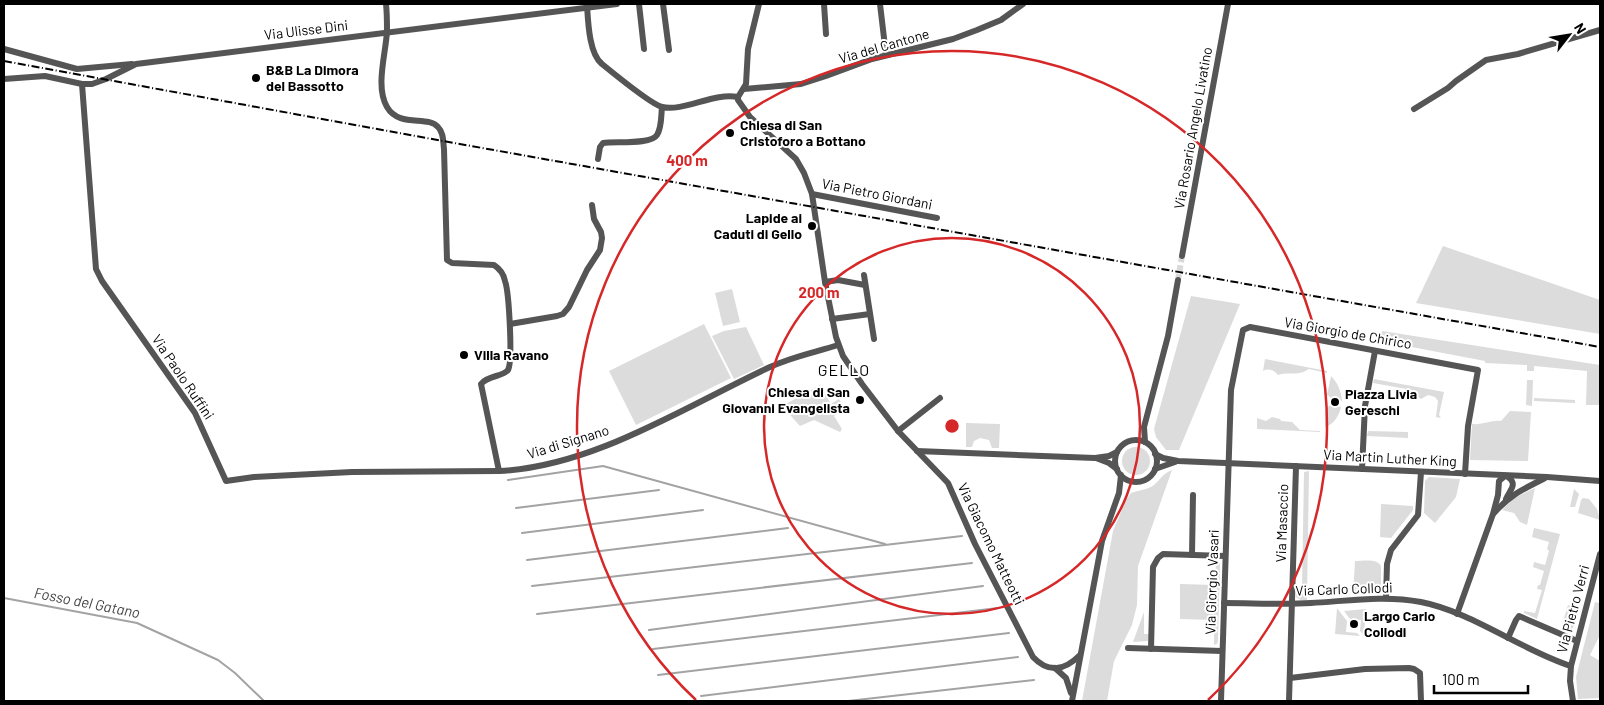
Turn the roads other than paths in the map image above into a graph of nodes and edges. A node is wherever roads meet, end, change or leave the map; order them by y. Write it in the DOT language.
graph roads {
  1 [pos="386,4"];
  2 [pos="616,4"];
  3 [pos="639,4"];
  4 [pos="663,4"];
  5 [pos="759,4"];
  6 [pos="824,4"];
  7 [pos="880,4"];
  8 [pos="1023,4"];
  9 [pos="1228,4"];
  10 [pos="587,6"];
  11 [pos="1600,30"];
  12 [pos="387,31"];
  13 [pos="826,34"];
  14 [pos="4,48"];
  15 [pos="644,49"];
  16 [pos="669,50"];
  17 [pos="886,55"];
  18 [pos="136,64"];
  19 [pos="4,78"];
  20 [pos="82,84"];
  21 [pos="744,88"];
  22 [pos="738,97"];
  23 [pos="662,107"];
  24 [pos="1414,109"];
  25 [pos="598,159"];
  26 [pos="812,194"];
  27 [pos="592,205"];
  28 [pos="937,218"];
  29 [pos="1182,256"];
  30 [pos="864,275"];
  31 [pos="1178,280"];
  32 [pos="825,282"];
  33 [pos="866,285"];
  34 [pos="870,314"];
  35 [pos="832,319"];
  36 [pos="510,324"];
  37 [pos="874,339"];
  38 [pos="838,345"];
  39 [pos="1375,350"];
  40 [pos="940,398"];
  41 [pos="1144,427"];
  42 [pos="898,431"];
  43 [pos="1133,440"];
  44 [pos="1145,442"];
  45 [pos="917,452"];
  46 [pos="1117,452"];
  47 [pos="1155,454"];
  48 [pos="1095,458"];
  49 [pos="1178,461"];
  50 [pos="1228,463"];
  51 [pos="1296,466"];
  52 [pos="1155,469"];
  53 [pos="1362,469"];
  54 [pos="499,471"];
  55 [pos="1119,472"];
  56 [pos="1421,472"];
  57 [pos="1465,474"];
  58 [pos="1491,475"];
  59 [pos="1507,476"];
  60 [pos="1547,477"];
  61 [pos="1134,481"];
  62 [pos="1600,481"];
  63 [pos="1499,486"];
  64 [pos="1119,492"];
  65 [pos="1509,492"];
  66 [pos="1193,495"];
  67 [pos="1506,500"];
  68 [pos="1493,514"];
  69 [pos="1192,554"];
  70 [pos="1600,554"];
  71 [pos="1225,556"];
  72 [pos="1386,598"];
  73 [pos="1224,603"];
  74 [pos="1292,604"];
  75 [pos="1457,614"];
  76 [pos="1508,638"];
  77 [pos="1577,641"];
  78 [pos="1128,648"];
  79 [pos="1151,649"];
  80 [pos="1222,651"];
  81 [pos="1080,655"];
  82 [pos="1571,666"];
  83 [pos="1055,668"];
  84 [pos="1290,678"];
  85 [pos="1072,699"];
  86 [pos="1221,701"];
  87 [pos="1289,701"];
  88 [pos="1421,701"];
  89 [pos="1573,701"];
  1 -- 12 [label="street"];
  2 -- 10 [label="street, Via Ulisse Dini"];
  3 -- 15 [label="street"];
  4 -- 16 [label="street"];
  5 -- 21 [label="street"];
  6 -- 13 [label="street"];
  7 -- 17 [label="street"];
  8 -- 17 [label="street, Via del Cantone"];
  9 -- 29 [label="street, Via Rosario Angelo Livatino"];
  10 -- 12 [label="street, Via Ulisse Dini"];
  10 -- 23 [label="street"];
  11 -- 24 [label="street"];
  12 -- 18 [label="street, Via Ulisse Dini"];
  12 -- 36 [label="street"];
  14 -- 18 [label="street"];
  17 -- 21 [label="street, Via del Cantone"];
  18 -- 20 [label="street, Via Ulisse Dini"];
  19 -- 20 [label="street, Via Ulisse Dini"];
  20 -- 54 [label="street, Via Paolo Ruffini"];
  21 -- 22 [label="street"];
  22 -- 23 [label="street"];
  22 -- 26 [label="street, Via Giacomo Matteotti"];
  23 -- 25 [label="street"];
  26 -- 28 [label="street, Via Pietro Giordani"];
  26 -- 32 [label="street, Via Giacomo Matteotti"];
  27 -- 36 [label="street"];
  30 -- 33 [label="street"];
  31 -- 41 [label="street"];
  32 -- 33 [label="street"];
  32 -- 35 [label="street, Via Giacomo Matteotti"];
  33 -- 34 [label="street"];
  34 -- 35 [label="street"];
  34 -- 37 [label="street"];
  35 -- 38 [label="street, Via Giacomo Matteotti"];
  36 -- 54 [label="street"];
  38 -- 42 [label="street, Via Giacomo Matteotti"];
  38 -- 54 [label="street, Via di Signano"];
  39 -- 50 [label="street, Via Giorgio de Chirico"];
  39 -- 53 [label="street"];
  39 -- 57 [label="street, Via Giorgio de Chirico"];
  40 -- 42 [label="street"];
  41 -- 43 [label="street"];
  41 -- 44 [label="street"];
  42 -- 45 [label="street, Via Giacomo Matteotti"];
  43 -- 44 [label="street"];
  43 -- 46 [label="street"];
  44 -- 47 [label="street"];
  45 -- 48 [label="street"];
  45 -- 83 [label="street, Via Giacomo Matteotti"];
  46 -- 48 [label="street"];
  46 -- 55 [label="street"];
  47 -- 49 [label="street"];
  47 -- 52 [label="street"];
  48 -- 55 [label="street"];
  49 -- 50 [label="street, Via Martin Luther King"];
  49 -- 52 [label="street"];
  50 -- 51 [label="street, Via Martin Luther King"];
  50 -- 71 [label="street, Via Giorgio Vasari"];
  51 -- 53 [label="street, Via Martin Luther King"];
  51 -- 74 [label="street, Via Masaccio"];
  52 -- 61 [label="street"];
  53 -- 56 [label="street, Via Martin Luther King"];
  55 -- 61 [label="street"];
  55 -- 64 [label="street"];
  56 -- 57 [label="street, Via Martin Luther King"];
  56 -- 72 [label="street"];
  57 -- 58 [label="street, Via Martin Luther King"];
  58 -- 59 [label="street, Via Martin Luther King"];
  58 -- 63 [label="street"];
  59 -- 60 [label="street, Via Martin Luther King"];
  59 -- 63 [label="street"];
  59 -- 65 [label="street"];
  60 -- 62 [label="street, Via Martin Luther King"];
  60 -- 67 [label="street"];
  61 -- 64 [label="street"];
  63 -- 65 [label="street"];
  63 -- 68 [label="street"];
  64 -- 81 [label="street"];
  65 -- 67 [label="street"];
  66 -- 69 [label="street"];
  67 -- 68 [label="street"];
  68 -- 75 [label="street"];
  69 -- 71 [label="street"];
  69 -- 79 [label="street"];
  70 -- 77 [label="street, Via Pietro Verri"];
  71 -- 73 [label="street, Via Giorgio Vasari"];
  72 -- 74 [label="street, Via Carlo Collodi"];
  72 -- 75 [label="street, Via Carlo Collodi"];
  73 -- 74 [label="street, Via Carlo Collodi"];
  73 -- 80 [label="street, Via Giorgio Vasari"];
  74 -- 84 [label="street, Via Masaccio"];
  75 -- 76 [label="street, Via Carlo Collodi"];
  76 -- 77 [label="street"];
  76 -- 82 [label="street, Via Carlo Collodi"];
  77 -- 82 [label="street, Via Pietro Verri"];
  78 -- 79 [label="street"];
  79 -- 80 [label="street"];
  80 -- 86 [label="street, Via Giorgio Vasari"];
  81 -- 83 [label="street"];
  81 -- 85 [label="street"];
  82 -- 89 [label="street, Via Pietro Verri"];
  83 -- 85 [label="street, Via Giacomo Matteotti"];
  84 -- 87 [label="street, Via Masaccio"];
  84 -- 88 [label="street"];
}
